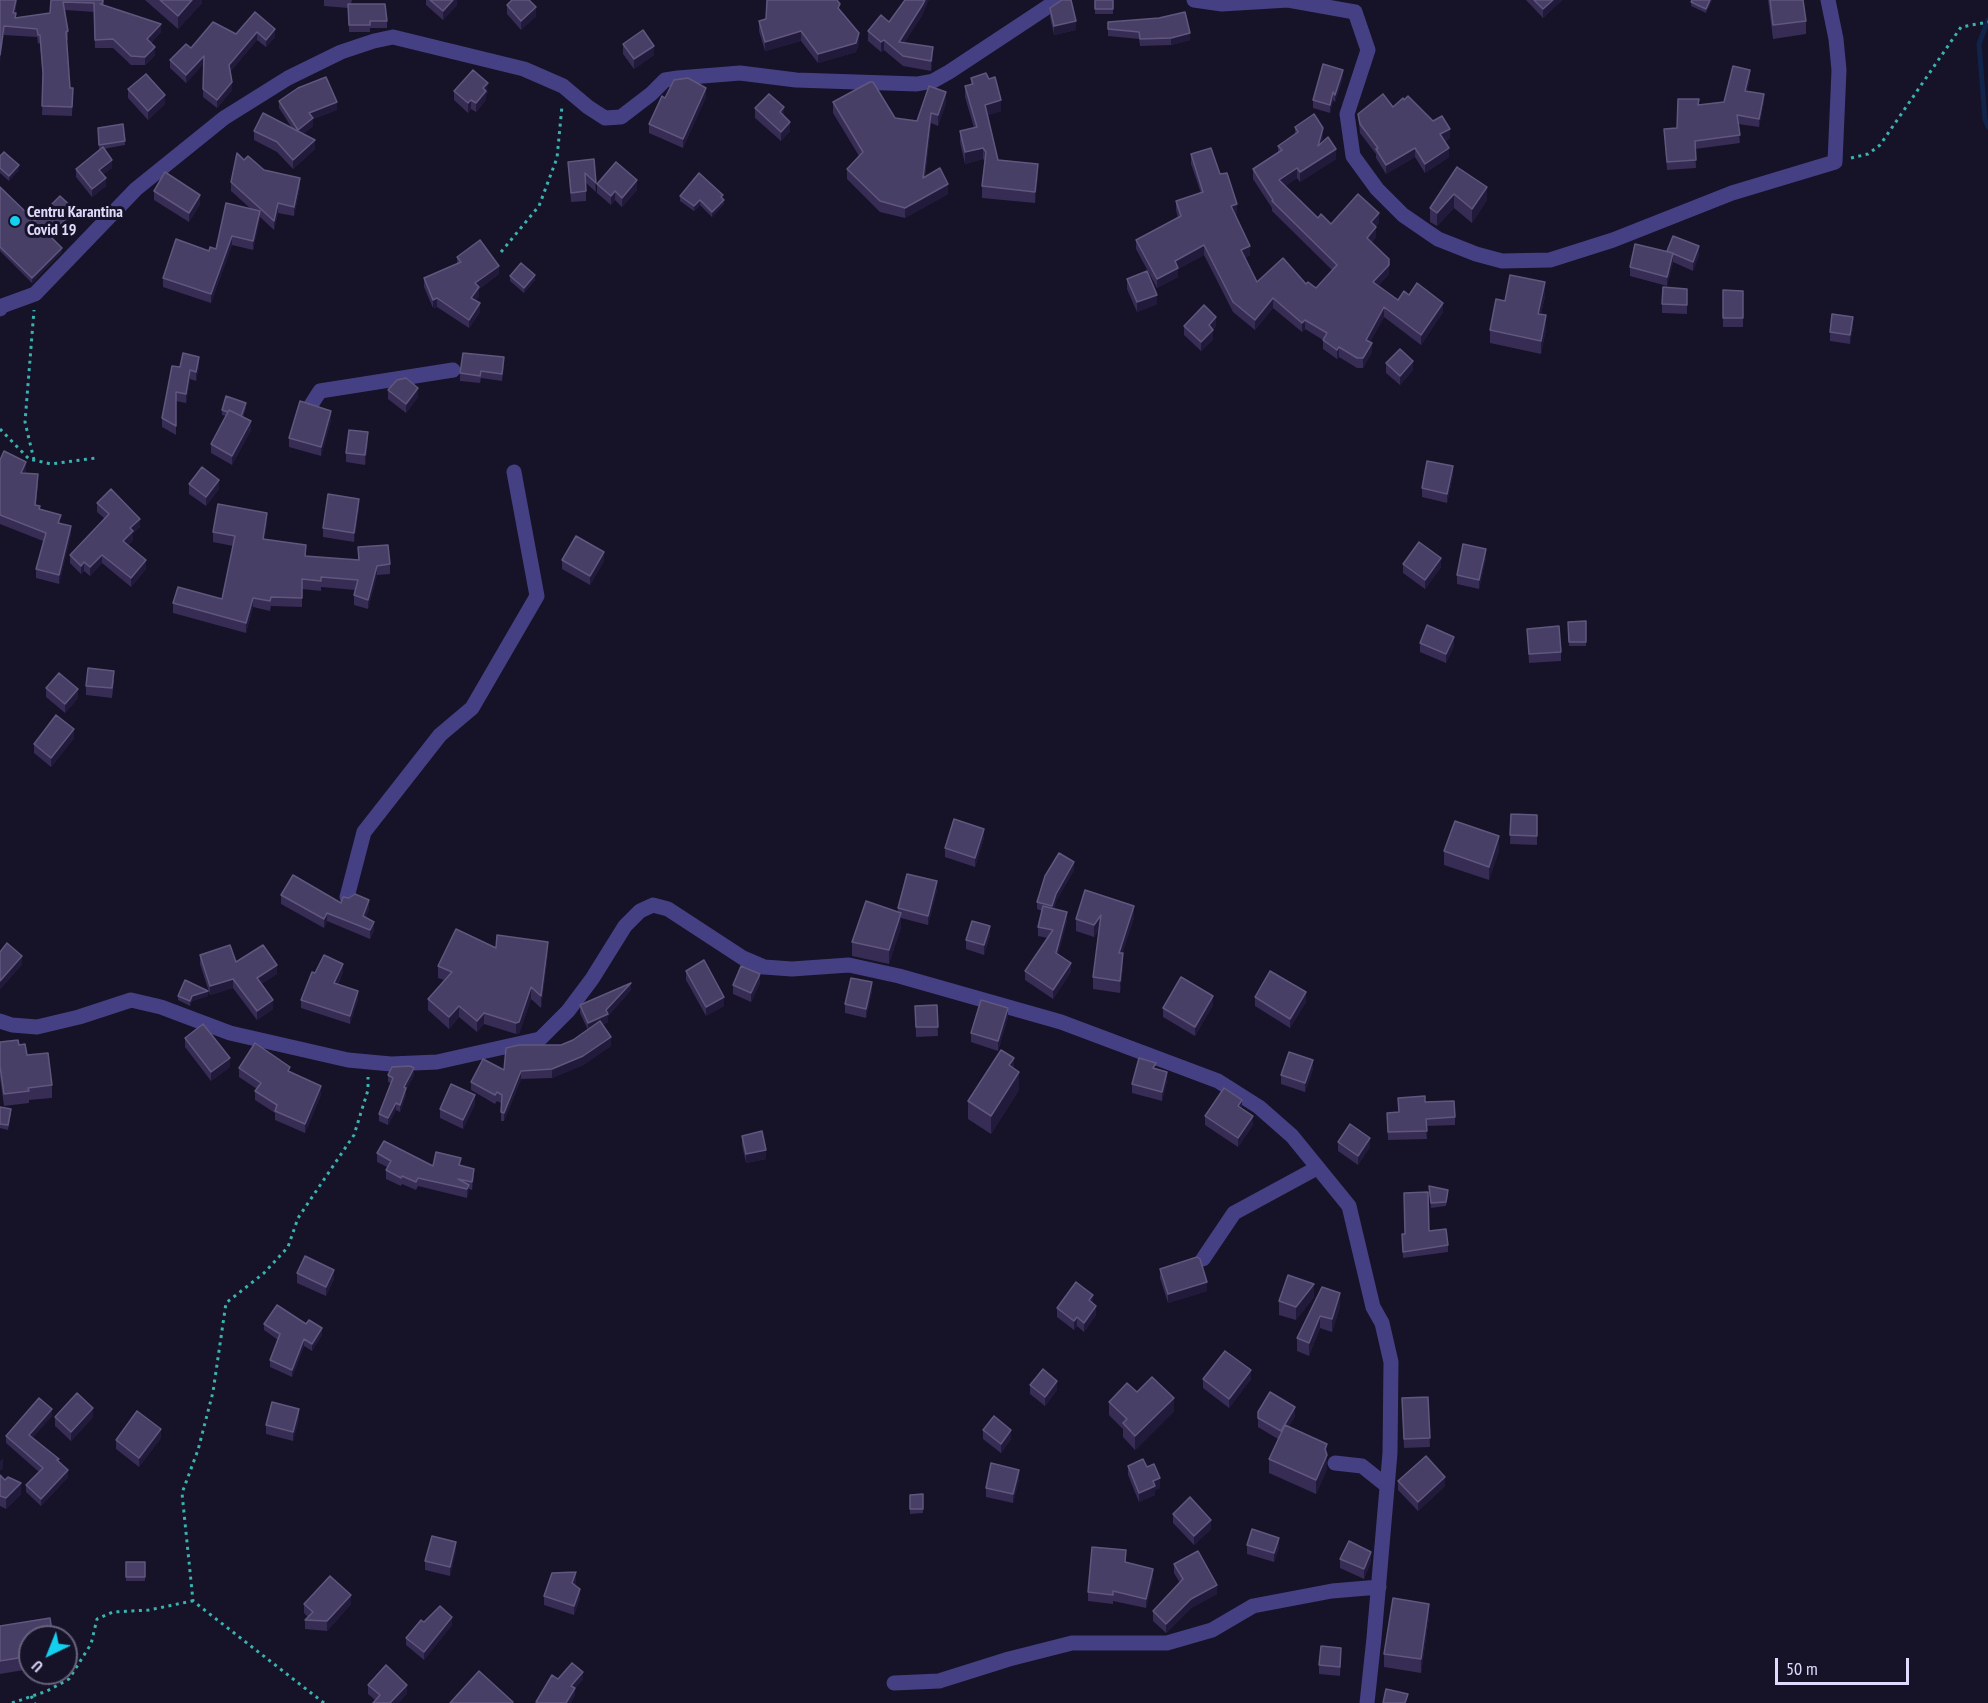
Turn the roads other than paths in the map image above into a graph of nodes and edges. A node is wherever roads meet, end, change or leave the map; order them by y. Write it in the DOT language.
graph roads {
  1 [pos="1058,0"];
  2 [pos="1194,0"];
  3 [pos="1828,0"];
  4 [pos="1,305"];
  5 [pos="453,370"];
  6 [pos="311,405"];
  7 [pos="514,472"];
  8 [pos="347,897"];
  9 [pos="0,1021"];
  10 [pos="1317,1168"];
  11 [pos="1203,1259"];
  12 [pos="1335,1463"];
  13 [pos="1387,1486"];
  14 [pos="1379,1587"];
  15 [pos="894,1683"];
  16 [pos="1367,1703"];
  1 -- 4 [label="street"];
  2 -- 3 [label="street"];
  5 -- 6 [label="street"];
  7 -- 8 [label="street"];
  9 -- 10 [label="street"];
  10 -- 11 [label="street"];
  10 -- 13 [label="street"];
  12 -- 13 [label="street"];
  13 -- 14 [label="street"];
  14 -- 15 [label="street"];
  14 -- 16 [label="street"];
}
